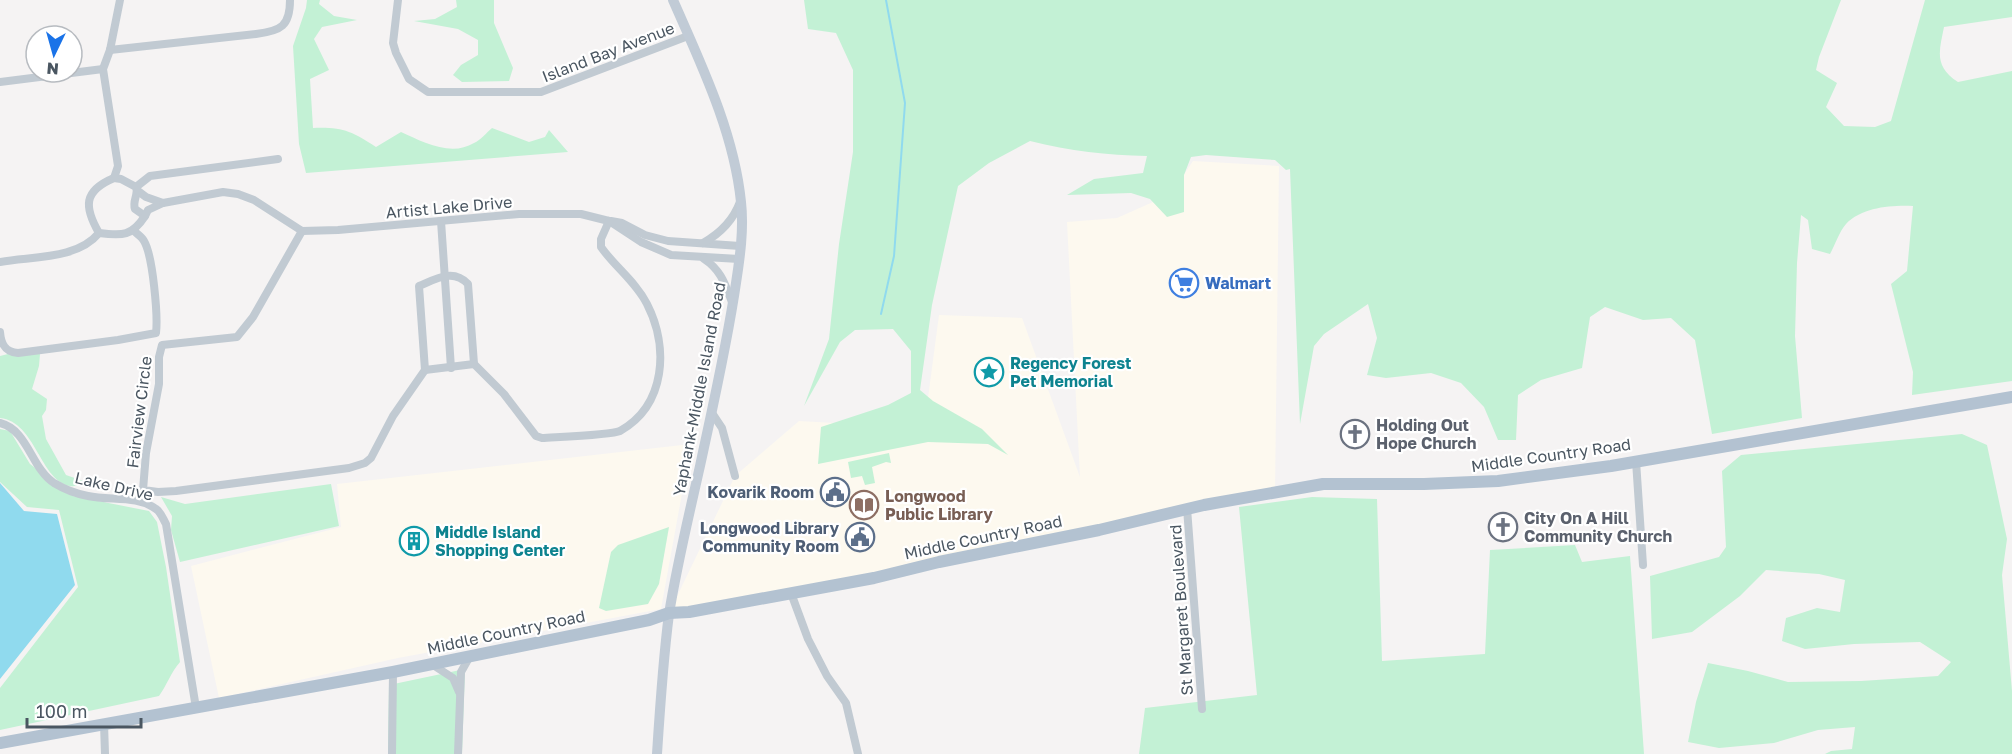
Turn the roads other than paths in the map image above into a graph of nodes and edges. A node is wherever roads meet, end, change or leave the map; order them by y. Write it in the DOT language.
graph roads {
  1 [pos="120,0"];
  2 [pos="290,0"];
  3 [pos="398,0"];
  4 [pos="673,0"];
  5 [pos="688,36"];
  6 [pos="110,50"];
  7 [pos="103,69"];
  8 [pos="0,82"];
  9 [pos="278,159"];
  10 [pos="114,178"];
  11 [pos="137,189"];
  12 [pos="741,201"];
  13 [pos="163,203"];
  14 [pos="145,216"];
  15 [pos="441,221"];
  16 [pos="609,221"];
  17 [pos="134,231"];
  18 [pos="302,231"];
  19 [pos="99,233"];
  20 [pos="702,243"];
  21 [pos="740,246"];
  22 [pos="703,258"];
  23 [pos="739,259"];
  24 [pos="0,261"];
  25 [pos="443,276"];
  26 [pos="733,305"];
  27 [pos="0,332"];
  28 [pos="474,364"];
  29 [pos="451,368"];
  30 [pos="425,370"];
  31 [pos="2012,397"];
  32 [pos="712,413"];
  33 [pos="0,423"];
  34 [pos="1636,461"];
  35 [pos="735,476"];
  36 [pos="1187,508"];
  37 [pos="1643,565"];
  38 [pos="791,593"];
  39 [pos="669,613"];
  40 [pos="471,656"];
  41 [pos="432,664"];
  42 [pos="393,672"];
  43 [pos="459,693"];
  44 [pos="196,708"];
  45 [pos="1202,709"];
  46 [pos="104,723"];
  47 [pos="0,743"];
  48 [pos="105,754"];
  49 [pos="392,754"];
  50 [pos="459,754"];
  51 [pos="657,754"];
  52 [pos="858,754"];
  1 -- 6 [label="street"];
  2 -- 6 [label="street"];
  3 -- 5 [label="street, Island Bay Avenue"];
  4 -- 5 [label="main road, Yaphank-Middle Island Road"];
  5 -- 12 [label="main road, Yaphank-Middle Island Road"];
  6 -- 7 [label="street"];
  7 -- 8 [label="street"];
  7 -- 10 [label="street"];
  9 -- 11 [label="street"];
  10 -- 11 [label="street"];
  10 -- 19 [label="street"];
  11 -- 13 [label="street"];
  11 -- 14 [label="street"];
  12 -- 20 [label="street"];
  12 -- 21 [label="main road, Yaphank-Middle Island Road"];
  13 -- 14 [label="street"];
  13 -- 18 [label="street"];
  14 -- 17 [label="street"];
  15 -- 16 [label="street, Artist Lake Drive"];
  15 -- 18 [label="street, Artist Lake Drive"];
  15 -- 25 [label="street"];
  16 -- 20 [label="street"];
  16 -- 22 [label="street, Artist Lake Drive"];
  16 -- 28 [label="street"];
  17 -- 19 [label="street"];
  17 -- 27 [label="street"];
  18 -- 30 [label="street, Fairview Circle"];
  19 -- 24 [label="street"];
  20 -- 21 [label="street"];
  21 -- 23 [label="main road, Yaphank-Middle Island Road"];
  22 -- 23 [label="street, Artist Lake Drive"];
  22 -- 26 [label="street"];
  23 -- 26 [label="main road, Yaphank-Middle Island Road"];
  25 -- 28 [label="street"];
  25 -- 29 [label="street"];
  25 -- 30 [label="street"];
  26 -- 32 [label="main road, Yaphank-Middle Island Road"];
  28 -- 29 [label="street"];
  29 -- 30 [label="street"];
  31 -- 34 [label="main road, Middle Country Road"];
  32 -- 35 [label="street"];
  32 -- 39 [label="main road, Yaphank-Middle Island Road"];
  33 -- 44 [label="street, Lake Drive"];
  34 -- 36 [label="main road, Middle Country Road"];
  34 -- 37 [label="street"];
  36 -- 38 [label="main road, Middle Country Road"];
  36 -- 45 [label="street, St Margaret Boulevard"];
  38 -- 39 [label="main road, Middle Country Road"];
  38 -- 52 [label="street"];
  39 -- 40 [label="main road, Middle Country Road"];
  39 -- 51 [label="main road, Yaphank-Middle Island Road"];
  40 -- 41 [label="main road, Middle Country Road"];
  40 -- 43 [label="street"];
  41 -- 42 [label="main road, Middle Country Road"];
  41 -- 43 [label="street"];
  42 -- 44 [label="main road, Middle Country Road"];
  42 -- 49 [label="street"];
  43 -- 50 [label="street"];
  44 -- 46 [label="main road, Middle Country Road"];
  46 -- 47 [label="main road, Middle Country Road"];
  46 -- 48 [label="street"];
}
